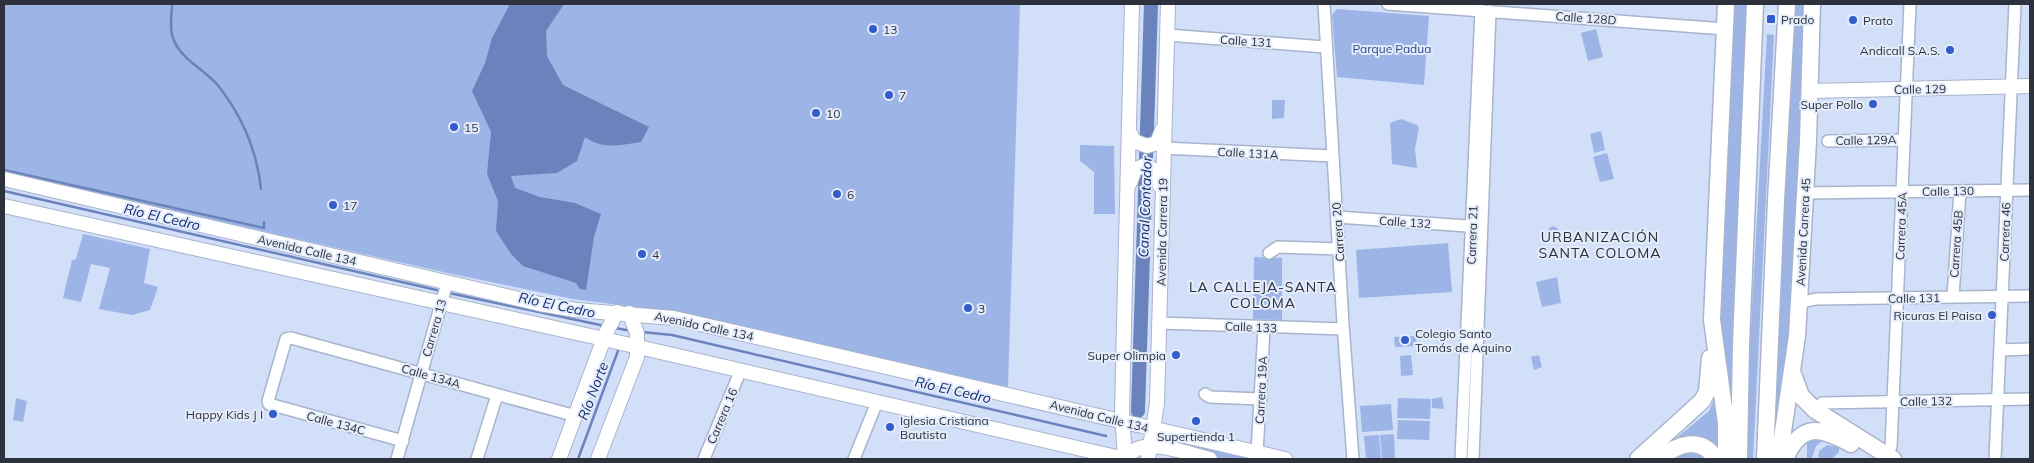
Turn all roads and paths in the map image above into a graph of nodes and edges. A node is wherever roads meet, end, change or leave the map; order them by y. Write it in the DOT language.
graph roads {
  1 [pos="1132,4"];
  2 [pos="1168,4"];
  3 [pos="1324,4"];
  4 [pos="1388,4"];
  5 [pos="1726,4"];
  6 [pos="1754,4"];
  7 [pos="1788,4"];
  8 [pos="1812,4"];
  9 [pos="1910,4"];
  10 [pos="2015,4"];
  11 [pos="1485,11"];
  12 [pos="1725,29"];
  13 [pos="1167,35"];
  14 [pos="1325,47"];
  15 [pos="2030,78"];
  16 [pos="2011,82"];
  17 [pos="1907,85"];
  18 [pos="2030,86"];
  19 [pos="1810,87"];
  20 [pos="1132,136"];
  21 [pos="1904,140"];
  22 [pos="1828,141"];
  23 [pos="1160,146"];
  24 [pos="1333,156"];
  25 [pos="4,179"];
  26 [pos="2007,190"];
  27 [pos="2030,190"];
  28 [pos="1960,191"];
  29 [pos="1902,192"];
  30 [pos="1805,193"];
  31 [pos="1162,198"];
  32 [pos="1127,200"];
  33 [pos="4,206"];
  34 [pos="1337,217"];
  35 [pos="1476,229"];
  36 [pos="1339,249"];
  37 [pos="1269,253"];
  38 [pos="444,293"];
  39 [pos="2002,296"];
  40 [pos="2030,296"];
  41 [pos="1953,297"];
  42 [pos="1898,298"];
  43 [pos="1798,303"];
  44 [pos="624,317"];
  45 [pos="1159,323"];
  46 [pos="1264,328"];
  47 [pos="1343,329"];
  48 [pos="1713,334"];
  49 [pos="608,338"];
  50 [pos="636,344"];
  51 [pos="2000,350"];
  52 [pos="2030,350"];
  53 [pos="740,372"];
  54 [pos="1793,373"];
  55 [pos="421,374"];
  56 [pos="1206,394"];
  57 [pos="497,395"];
  58 [pos="1261,399"];
  59 [pos="2030,399"];
  60 [pos="1998,400"];
  61 [pos="877,402"];
  62 [pos="1893,402"];
  63 [pos="1822,403"];
  64 [pos="269,404"];
  65 [pos="576,416"];
  66 [pos="1122,422"];
  67 [pos="1154,430"];
  68 [pos="403,441"];
  69 [pos="1150,453"];
  70 [pos="1892,453"];
  71 [pos="1258,456"];
  72 [pos="397,459"];
  73 [pos="476,459"];
  74 [pos="559,459"];
  75 [pos="598,459"];
  76 [pos="704,459"];
  77 [pos="854,459"];
  78 [pos="1125,459"];
  79 [pos="1210,459"];
  80 [pos="1285,459"];
  81 [pos="1354,459"];
  82 [pos="1461,459"];
  83 [pos="1472,459"];
  84 [pos="1638,459"];
  85 [pos="1659,459"];
  86 [pos="1716,459"];
  87 [pos="1726,459"];
  88 [pos="1739,459"];
  89 [pos="1765,459"];
  90 [pos="1779,459"];
  91 [pos="1786,459"];
  92 [pos="1876,459"];
  93 [pos="1995,459"];
  1 -- 20 [label="main road"];
  2 -- 13 [label="main road"];
  3 -- 14 [label="street, Carrera 20"];
  4 -- 11 [label="street, Calle 128D"];
  5 -- 12 [label="highway"];
  6 -- 88 [label="highway"];
  7 -- 89 [label="highway"];
  8 -- 19 [label="highway, Avenida Carrera 45"];
  9 -- 17 [label="street, Carrera 45A"];
  10 -- 16 [label="street, Carrera 46"];
  11 -- 12 [label="street, Calle 128D"];
  11 -- 35 [label="street, Carrera 21"];
  12 -- 48 [label="highway"];
  13 -- 14 [label="street, Calle 131"];
  13 -- 23 [label="main road, Avenida Carrera 19"];
  14 -- 24 [label="street, Carrera 20"];
  15 -- 16 [label="main road, Calle 129"];
  16 -- 17 [label="main road, Calle 129"];
  16 -- 18 [label="main road, Calle 129"];
  16 -- 26 [label="street, Carrera 46"];
  17 -- 19 [label="main road, Calle 129"];
  17 -- 21 [label="street, Carrera 45A"];
  19 -- 30 [label="highway, Avenida Carrera 45"];
  20 -- 23 [label="main road"];
  20 -- 32 [label="main road"];
  21 -- 22 [label="street, Calle 129A"];
  21 -- 29 [label="street, Carrera 45A"];
  23 -- 24 [label="street, Calle 131A"];
  23 -- 31 [label="main road, Avenida Carrera 19"];
  24 -- 34 [label="street, Carrera 20"];
  25 -- 38 [label="main road, Avenida Calle 134"];
  26 -- 27 [label="street, Calle 130"];
  26 -- 28 [label="street, Calle 130"];
  26 -- 39 [label="street, Carrera 46"];
  28 -- 29 [label="street, Calle 130"];
  28 -- 41 [label="street, Carrera 45B"];
  29 -- 30 [label="street, Calle 130"];
  29 -- 42 [label="street, Carrera 45A"];
  30 -- 43 [label="highway, Avenida Carrera 45"];
  31 -- 32 [label="main road"];
  31 -- 45 [label="main road, Avenida Carrera 19"];
  32 -- 66 [label="main road"];
  33 -- 38 [label="main road, Avenida Calle 134"];
  34 -- 35 [label="street, Calle 132"];
  34 -- 36 [label="street, Carrera 20"];
  35 -- 82 [label="street, Carrera 21"];
  35 -- 83 [label="street, Carrera 21"];
  36 -- 37 [label="street"];
  36 -- 47 [label="street, Carrera 20"];
  38 -- 44 [label="main road, Avenida Calle 134"];
  38 -- 49 [label="main road, Avenida Calle 134"];
  38 -- 55 [label="street, Carrera 13"];
  39 -- 40 [label="street, Calle 131"];
  39 -- 41 [label="street, Calle 131"];
  39 -- 51 [label="street, Carrera 46"];
  41 -- 42 [label="street, Calle 131"];
  42 -- 43 [label="street, Calle 131"];
  42 -- 62 [label="street, Carrera 45A"];
  43 -- 54 [label="highway, Avenida Carrera 45"];
  44 -- 49 [label="main road"];
  44 -- 50 [label="main road"];
  44 -- 66 [label="main road, Avenida Calle 134"];
  45 -- 46 [label="street, Calle 133"];
  45 -- 67 [label="main road, Avenida Carrera 19"];
  46 -- 47 [label="street, Calle 133"];
  46 -- 58 [label="street, Carrera 19A"];
  47 -- 81 [label="street, Carrera 20"];
  48 -- 84 [label="highway"];
  48 -- 87 [label="highway"];
  49 -- 50 [label="main road, Avenida Calle 134"];
  49 -- 65 [label="main road"];
  50 -- 53 [label="main road, Avenida Calle 134"];
  50 -- 75 [label="main road"];
  51 -- 52 [label="street"];
  51 -- 60 [label="street, Carrera 46"];
  53 -- 61 [label="main road, Avenida Calle 134"];
  53 -- 76 [label="street, Carrera 16"];
  54 -- 70 [label="highway"];
  54 -- 90 [label="highway, Avenida Carrera 45"];
  55 -- 57 [label="street, Calle 134A"];
  55 -- 64 [label="street, Calle 134A"];
  55 -- 68 [label="street, Carrera 13"];
  56 -- 58 [label="street"];
  57 -- 65 [label="street, Calle 134A"];
  57 -- 73 [label="street"];
  58 -- 71 [label="street, Carrera 19A"];
  59 -- 60 [label="street, Calle 132"];
  60 -- 62 [label="street, Calle 132"];
  60 -- 93 [label="street, Carrera 46"];
  61 -- 77 [label="street"];
  61 -- 78 [label="main road, Avenida Calle 134"];
  62 -- 63 [label="street, Calle 132"];
  62 -- 70 [label="street, Carrera 45A"];
  64 -- 68 [label="street, Calle 134C"];
  65 -- 74 [label="main road"];
  66 -- 67 [label="main road, Avenida Calle 134"];
  66 -- 78 [label="main road"];
  67 -- 69 [label="main road, Avenida Carrera 19"];
  67 -- 71 [label="main road, Avenida Calle 134"];
  68 -- 72 [label="street, Carrera 13"];
  69 -- 78 [label="main road"];
  69 -- 79 [label="main road"];
  71 -- 80 [label="main road, Avenida Calle 134"];
  85 -- 86 [label="highway"];
  91 -- 92 [label="highway"];
}
